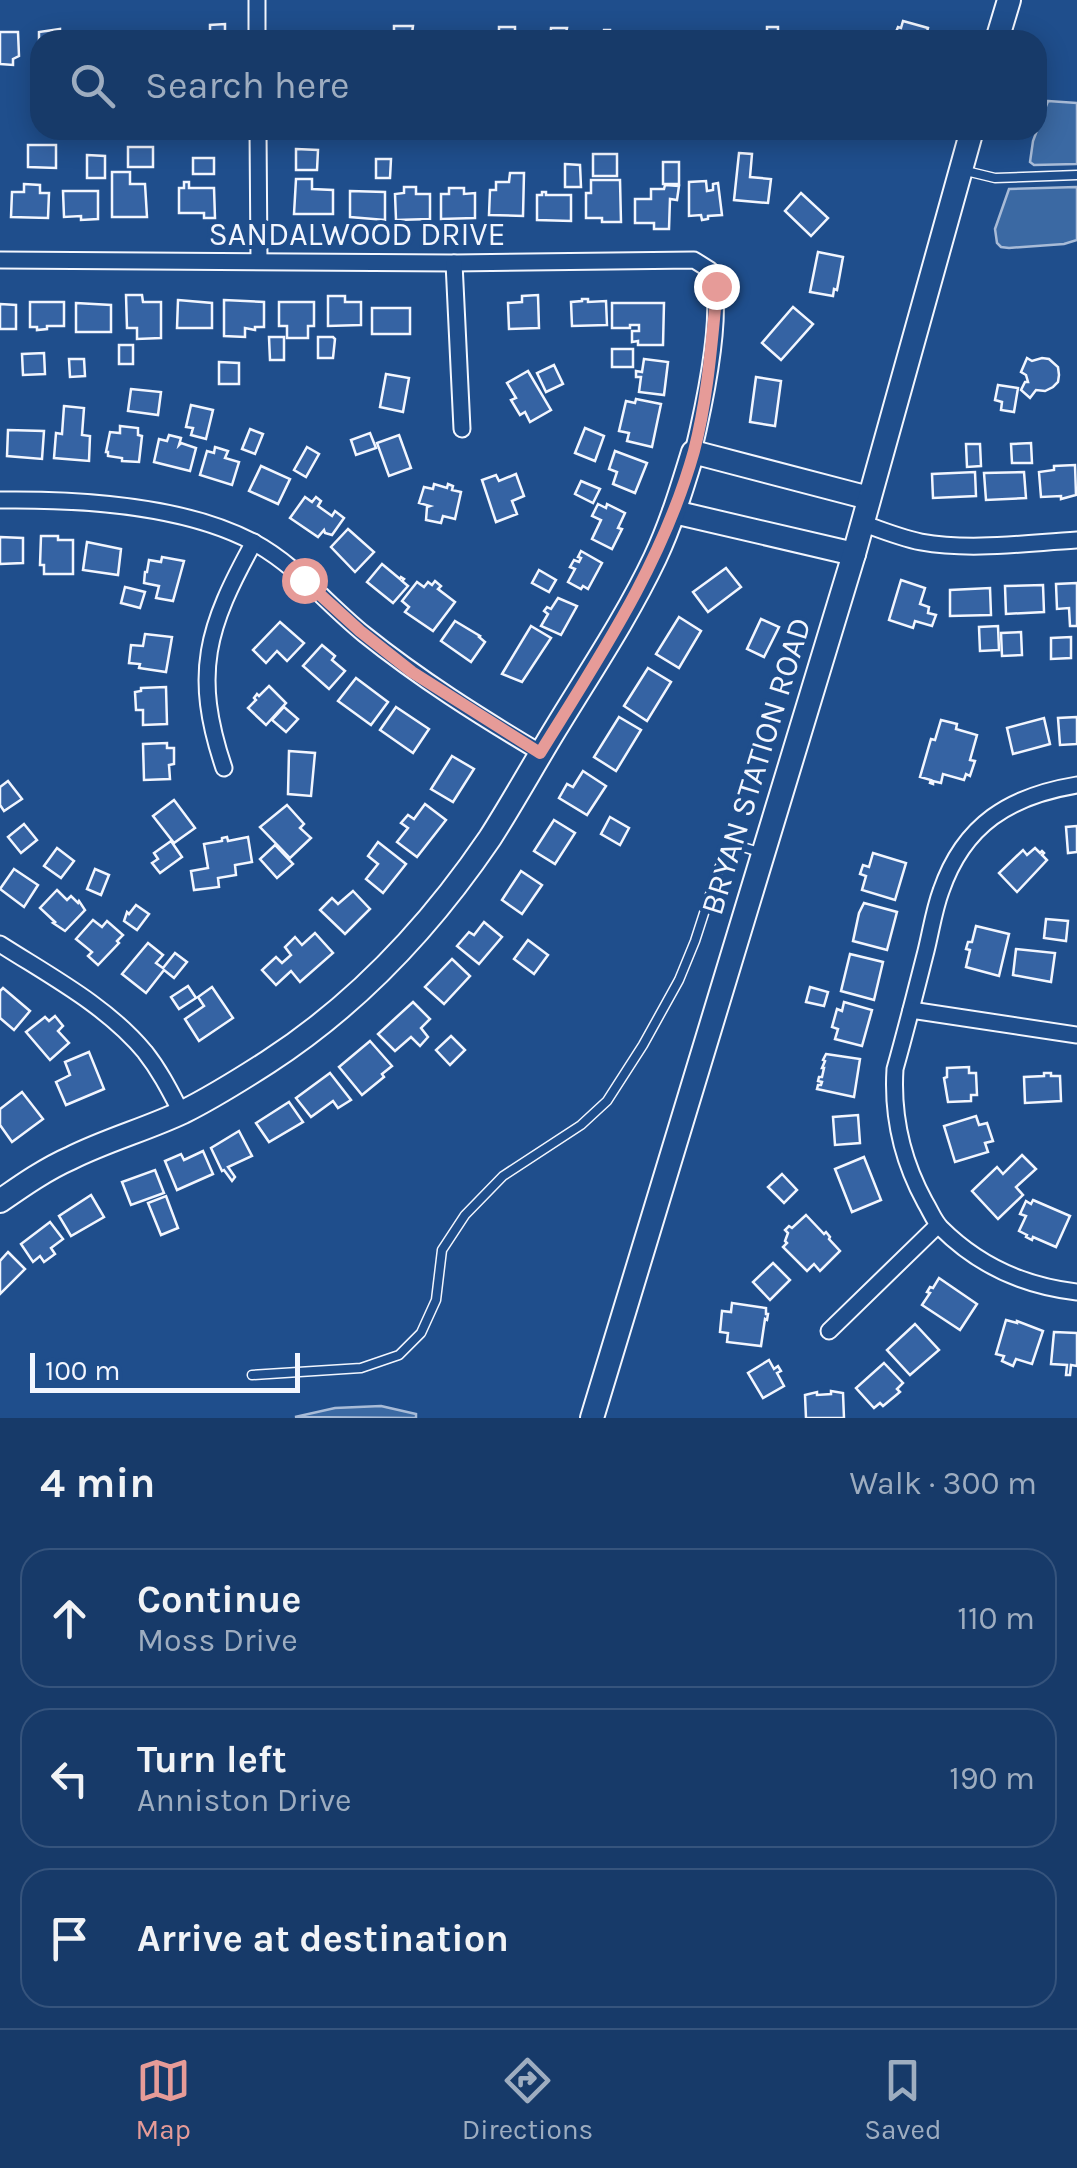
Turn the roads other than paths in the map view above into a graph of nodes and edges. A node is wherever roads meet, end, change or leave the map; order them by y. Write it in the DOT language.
graph roads {
  1 [pos="257,0"];
  2 [pos="1009,0"];
  3 [pos="258,30"];
  4 [pos="1001,30"];
  5 [pos="258,140"];
  6 [pos="969,140"];
  7 [pos="961,170"];
  8 [pos="1077,175"];
  9 [pos="0,260"];
  10 [pos="259,260"];
  11 [pos="454,262"];
  12 [pos="462,429"];
  13 [pos="694,452"];
  14 [pos="870,498"];
  15 [pos="0,500"];
  16 [pos="674,512"];
  17 [pos="862,523"];
  18 [pos="1077,540"];
  19 [pos="254,542"];
  20 [pos="854,554"];
  21 [pos="540,753"];
  22 [pos="224,768"];
  23 [pos="1077,785"];
  24 [pos="763,854"];
  25 [pos="0,944"];
  26 [pos="912,1010"];
  27 [pos="1077,1034"];
  28 [pos="182,1112"];
  29 [pos="0,1200"];
  30 [pos="938,1225"];
  31 [pos="1077,1292"];
  32 [pos="829,1331"];
  33 [pos="252,1374"];
  34 [pos="592,1418"];
  1 -- 3 [label="street"];
  2 -- 4 [label="street"];
  5 -- 10 [label="street"];
  6 -- 7 [label="street, BRYAN STATION ROAD"];
  7 -- 8 [label="lane"];
  7 -- 14 [label="street, BRYAN STATION ROAD"];
  9 -- 10 [label="street, SANDALWOOD DRIVE"];
  10 -- 11 [label="street, SANDALWOOD DRIVE"];
  11 -- 12 [label="street"];
  11 -- 13 [label="street, SANDALWOOD DRIVE"];
  13 -- 14 [label="street"];
  13 -- 16 [label="street"];
  14 -- 17 [label="street, BRYAN STATION ROAD"];
  15 -- 19 [label="street"];
  16 -- 20 [label="street"];
  16 -- 21 [label="street"];
  17 -- 18 [label="street"];
  17 -- 20 [label="street, BRYAN STATION ROAD"];
  19 -- 21 [label="street"];
  19 -- 22 [label="street"];
  20 -- 24 [label="street, BRYAN STATION ROAD"];
  21 -- 28 [label="street"];
  23 -- 26 [label="street"];
  24 -- 33 [label="lane"];
  24 -- 34 [label="street, BRYAN STATION ROAD"];
  25 -- 28 [label="street"];
  26 -- 27 [label="street"];
  26 -- 30 [label="street"];
  28 -- 29 [label="street"];
  30 -- 31 [label="street"];
  30 -- 32 [label="street"];
}
